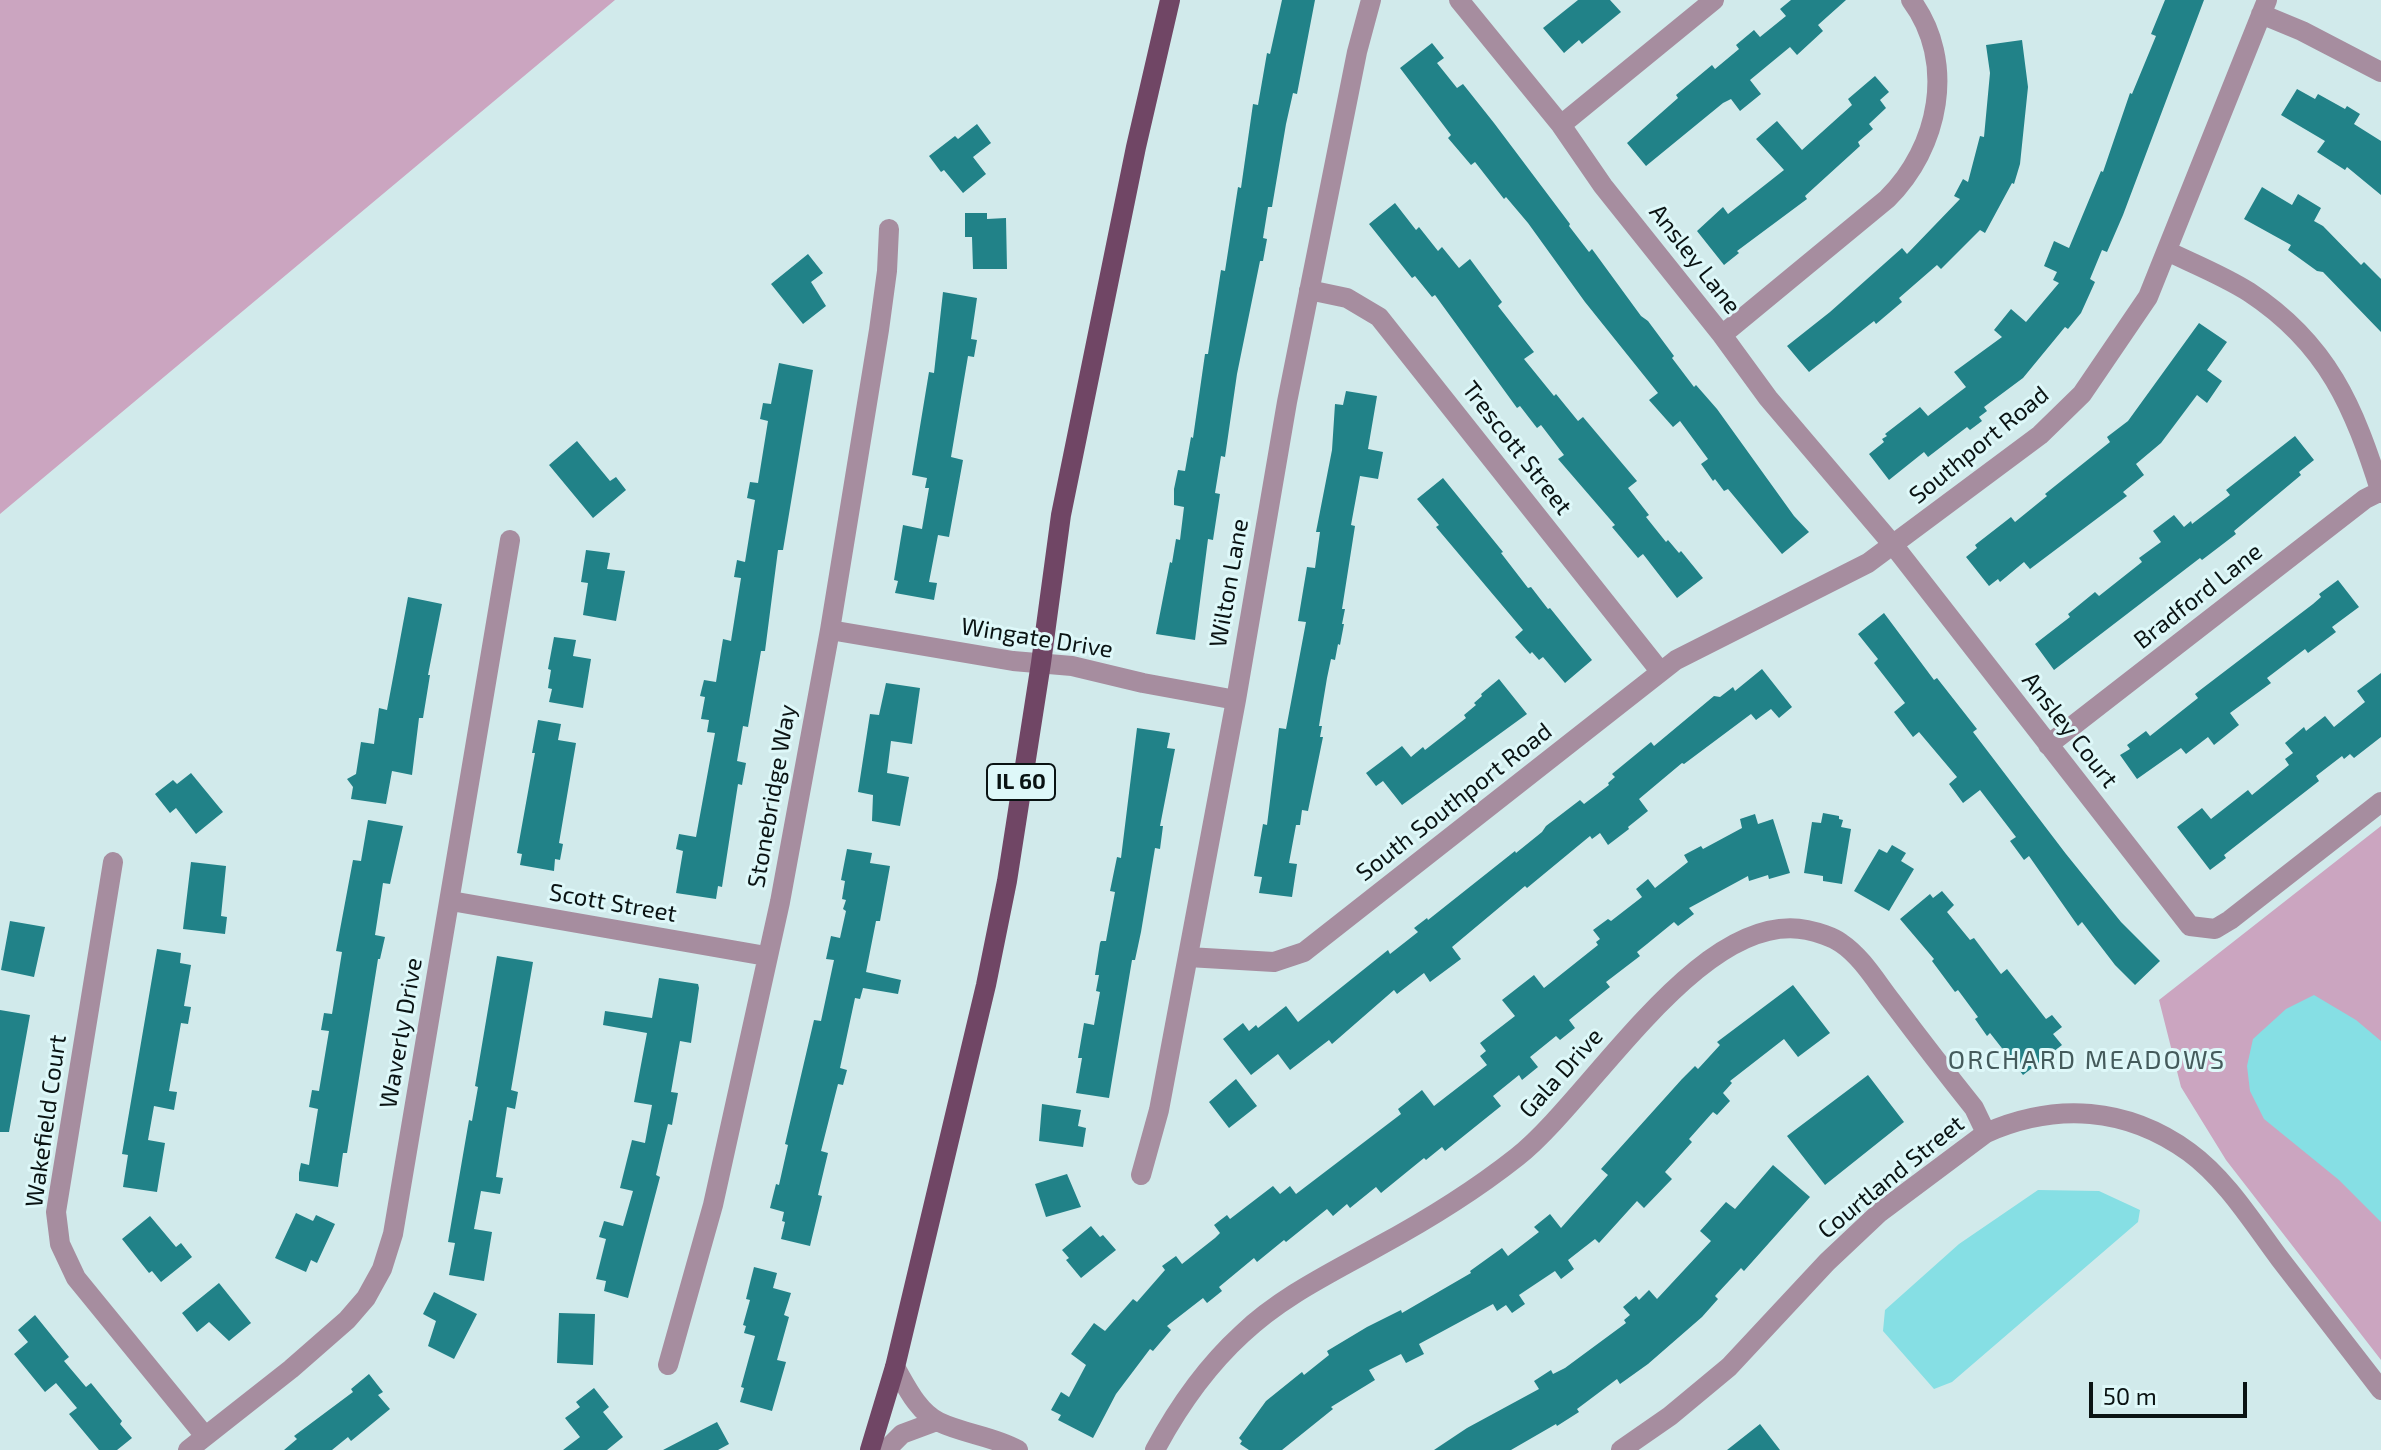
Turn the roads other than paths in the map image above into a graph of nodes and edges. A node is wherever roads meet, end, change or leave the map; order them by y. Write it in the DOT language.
graph roads {
  1 [pos="1170,0"];
  2 [pos="1371,0"];
  3 [pos="1459,0"];
  4 [pos="1714,0"];
  5 [pos="1911,0"];
  6 [pos="2264,7"];
  7 [pos="2381,72"];
  8 [pos="1561,125"];
  9 [pos="889,229"];
  10 [pos="2167,251"];
  11 [pos="1309,290"];
  12 [pos="1722,335"];
  13 [pos="2381,492"];
  14 [pos="510,540"];
  15 [pos="1894,546"];
  16 [pos="830,630"];
  17 [pos="1735,630"];
  18 [pos="1041,663"];
  19 [pos="1660,671"];
  20 [pos="1236,700"];
  21 [pos="2048,745"];
  22 [pos="2381,802"];
  23 [pos="113,862"];
  24 [pos="451,901"];
  25 [pos="766,956"];
  26 [pos="1188,957"];
  27 [pos="1986,1133"];
  28 [pos="1141,1175"];
  29 [pos="668,1365"];
  30 [pos="895,1367"];
  31 [pos="2381,1390"];
  32 [pos="937,1421"];
  33 [pos="205,1436"];
  34 [pos="188,1450"];
  35 [pos="870,1450"];
  36 [pos="886,1450"];
  37 [pos="1018,1450"];
  38 [pos="1155,1450"];
  39 [pos="1621,1450"];
  1 -- 18 [label="main road, IL 60"];
  2 -- 11 [label="street, Wilton Lane"];
  3 -- 8 [label="street, Ansley Lane"];
  4 -- 8 [label="street"];
  5 -- 12 [label="street"];
  6 -- 7 [label="street"];
  6 -- 10 [label="street, Southport Road"];
  8 -- 12 [label="street, Ansley Lane"];
  9 -- 16 [label="street, Stonebridge Way"];
  10 -- 13 [label="street"];
  10 -- 15 [label="street, Southport Road"];
  11 -- 19 [label="street, Trescott Street"];
  11 -- 20 [label="street, Wilton Lane"];
  12 -- 15 [label="street, Ansley Lane"];
  13 -- 21 [label="street, Bradford Lane"];
  14 -- 24 [label="street, Waverly Drive"];
  15 -- 17 [label="street, Southport Road"];
  15 -- 21 [label="street, Ansley Court"];
  16 -- 18 [label="street, Wingate Drive"];
  16 -- 25 [label="street, Stonebridge Way"];
  17 -- 19 [label="street, South Southport Road"];
  18 -- 20 [label="street, Wingate Drive"];
  18 -- 30 [label="main road, IL 60"];
  19 -- 26 [label="street, South Southport Road"];
  20 -- 26 [label="street, Wilton Lane"];
  21 -- 22 [label="street, Ansley Court"];
  23 -- 33 [label="street, Wakefield Court"];
  24 -- 25 [label="street, Scott Street"];
  24 -- 33 [label="street, Waverly Drive"];
  25 -- 29 [label="street, Stonebridge Way"];
  26 -- 28 [label="street, Wilton Lane"];
  27 -- 31 [label="street, Courtland Street"];
  27 -- 38 [label="street, Gala Drive"];
  27 -- 39 [label="street, Courtland Street"];
  30 -- 32 [label="street"];
  30 -- 35 [label="main road, IL 60"];
  32 -- 36 [label="street"];
  32 -- 37 [label="street"];
  33 -- 34 [label="street, Waverly Drive"];
}
